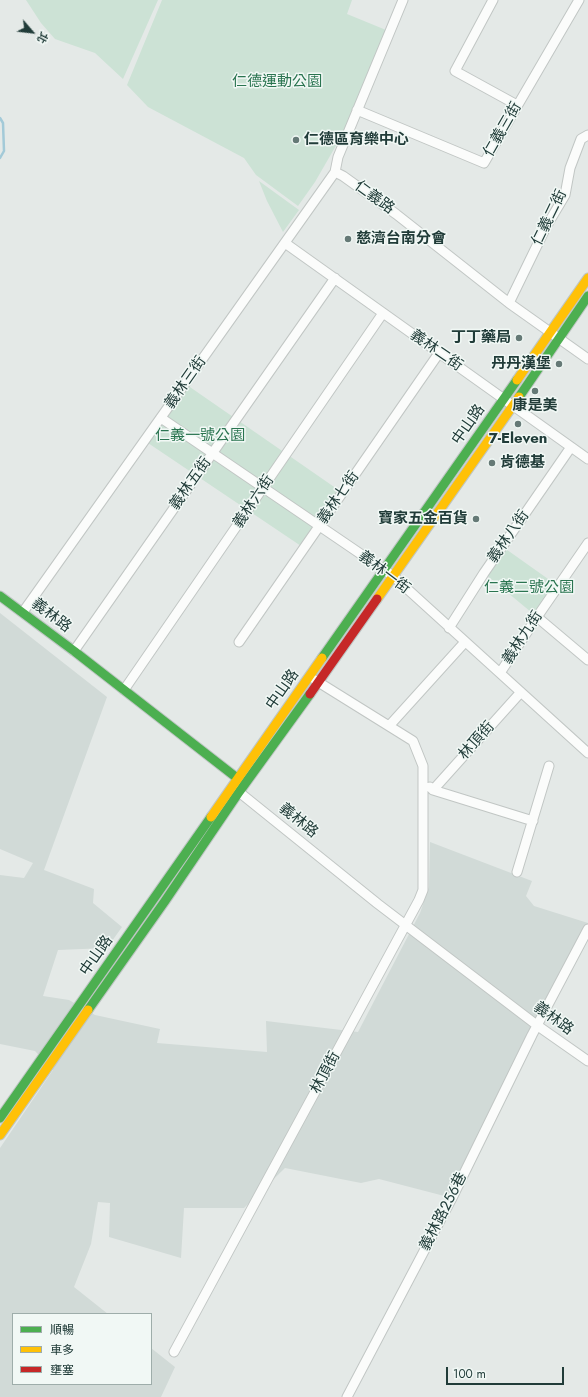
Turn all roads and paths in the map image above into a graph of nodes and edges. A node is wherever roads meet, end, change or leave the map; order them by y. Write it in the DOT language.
graph roads {
  1 [pos="403,0"];
  2 [pos="492,0"];
  3 [pos="579,0"];
  4 [pos="518,105"];
  5 [pos="358,110"];
  6 [pos="588,135"];
  7 [pos="335,172"];
  8 [pos="285,243"];
  9 [pos="335,278"];
  10 [pos="588,278"];
  11 [pos="588,296"];
  12 [pos="509,303"];
  13 [pos="382,313"];
  14 [pos="551,332"];
  15 [pos="559,339"];
  16 [pos="439,353"];
  17 [pos="588,359"];
  18 [pos="504,399"];
  19 [pos="513,405"];
  20 [pos="161,418"];
  21 [pos="571,447"];
  22 [pos="212,454"];
  23 [pos="588,459"];
  24 [pos="263,488"];
  25 [pos="319,527"];
  26 [pos="588,543"];
  27 [pos="384,570"];
  28 [pos="393,576"];
  29 [pos="0,596"];
  30 [pos="23,612"];
  31 [pos="537,617"];
  32 [pos="449,628"];
  33 [pos="239,642"];
  34 [pos="465,642"];
  35 [pos="74,651"];
  36 [pos="588,660"];
  37 [pos="500,673"];
  38 [pos="310,676"];
  39 [pos="319,682"];
  40 [pos="124,690"];
  41 [pos="521,692"];
  42 [pos="389,726"];
  43 [pos="588,753"];
  44 [pos="549,766"];
  45 [pos="238,778"];
  46 [pos="423,780"];
  47 [pos="433,790"];
  48 [pos="239,792"];
  49 [pos="533,821"];
  50 [pos="517,872"];
  51 [pos="406,925"];
  52 [pos="588,929"];
  53 [pos="538,1026"];
  54 [pos="588,1061"];
  55 [pos="0,1118"];
  56 [pos="0,1135"];
  57 [pos="174,1352"];
  58 [pos="347,1397"];
  1 -- 5 [label="street"];
  2 -- 4 [label="street"];
  3 -- 4 [label="street, 仁義三街"];
  4 -- 5 [label="street, 仁義三街"];
  5 -- 7 [label="street"];
  6 -- 12 [label="street, 仁義二街"];
  7 -- 8 [label="street, 義林三街"];
  7 -- 12 [label="street, 仁義路"];
  8 -- 9 [label="street, 義林二街"];
  8 -- 20 [label="street, 義林三街"];
  9 -- 13 [label="street, 義林二街"];
  9 -- 22 [label="street, 義林五街"];
  10 -- 14 [label="main road, 中山路"];
  11 -- 15 [label="main road, 中山路"];
  12 -- 14 [label="street, 仁義路"];
  13 -- 16 [label="street, 義林二街"];
  13 -- 24 [label="street, 義林六街"];
  14 -- 15 [label="street, 仁義路"];
  14 -- 18 [label="main road, 中山路"];
  15 -- 17 [label="street, 仁義路"];
  15 -- 19 [label="main road, 中山路"];
  16 -- 18 [label="street, 義林二街"];
  16 -- 25 [label="street, 義林七街"];
  18 -- 19 [label="street, 義林二街"];
  18 -- 27 [label="main road, 中山路"];
  19 -- 21 [label="street, 義林二街"];
  19 -- 28 [label="main road, 中山路"];
  20 -- 22 [label="street, 義林一街"];
  20 -- 30 [label="street, 義林三街"];
  21 -- 23 [label="street, 義林二街"];
  21 -- 32 [label="street, 義林八街"];
  22 -- 24 [label="street, 義林一街"];
  22 -- 35 [label="street, 義林五街"];
  24 -- 25 [label="street, 義林一街"];
  24 -- 40 [label="street, 義林六街"];
  25 -- 27 [label="street, 義林一街"];
  25 -- 33 [label="street, 義林七街"];
  26 -- 31 [label="street, 義林九街"];
  27 -- 28 [label="street, 義林一街"];
  27 -- 38 [label="main road, 中山路"];
  28 -- 32 [label="street, 義林一街"];
  28 -- 39 [label="main road, 中山路"];
  29 -- 30 [label="main road, 義林路"];
  30 -- 35 [label="main road, 義林路"];
  31 -- 36 [label="street"];
  31 -- 37 [label="street, 義林九街"];
  32 -- 34 [label="street, 義林一街"];
  34 -- 37 [label="street, 義林一街"];
  34 -- 42 [label="street"];
  35 -- 40 [label="main road, 義林路"];
  37 -- 41 [label="street, 義林一街"];
  38 -- 39 [label="street, 林頂街"];
  38 -- 45 [label="main road, 中山路"];
  39 -- 42 [label="street, 林頂街"];
  39 -- 48 [label="main road, 中山路"];
  40 -- 45 [label="main road, 義林路"];
  41 -- 43 [label="street, 義林一街"];
  41 -- 47 [label="street, 林頂街"];
  42 -- 46 [label="street, 林頂街"];
  44 -- 49 [label="street"];
  45 -- 48 [label="street"];
  45 -- 55 [label="main road, 中山路"];
  46 -- 47 [label="street"];
  46 -- 51 [label="street, 林頂街"];
  47 -- 49 [label="street"];
  48 -- 51 [label="street, 義林路"];
  48 -- 56 [label="main road, 中山路"];
  49 -- 50 [label="street"];
  51 -- 53 [label="street, 義林路"];
  51 -- 57 [label="street, 林頂街"];
  52 -- 53 [label="street, 義林路256巷"];
  53 -- 54 [label="street, 義林路"];
  53 -- 58 [label="street, 義林路256巷"];
}
